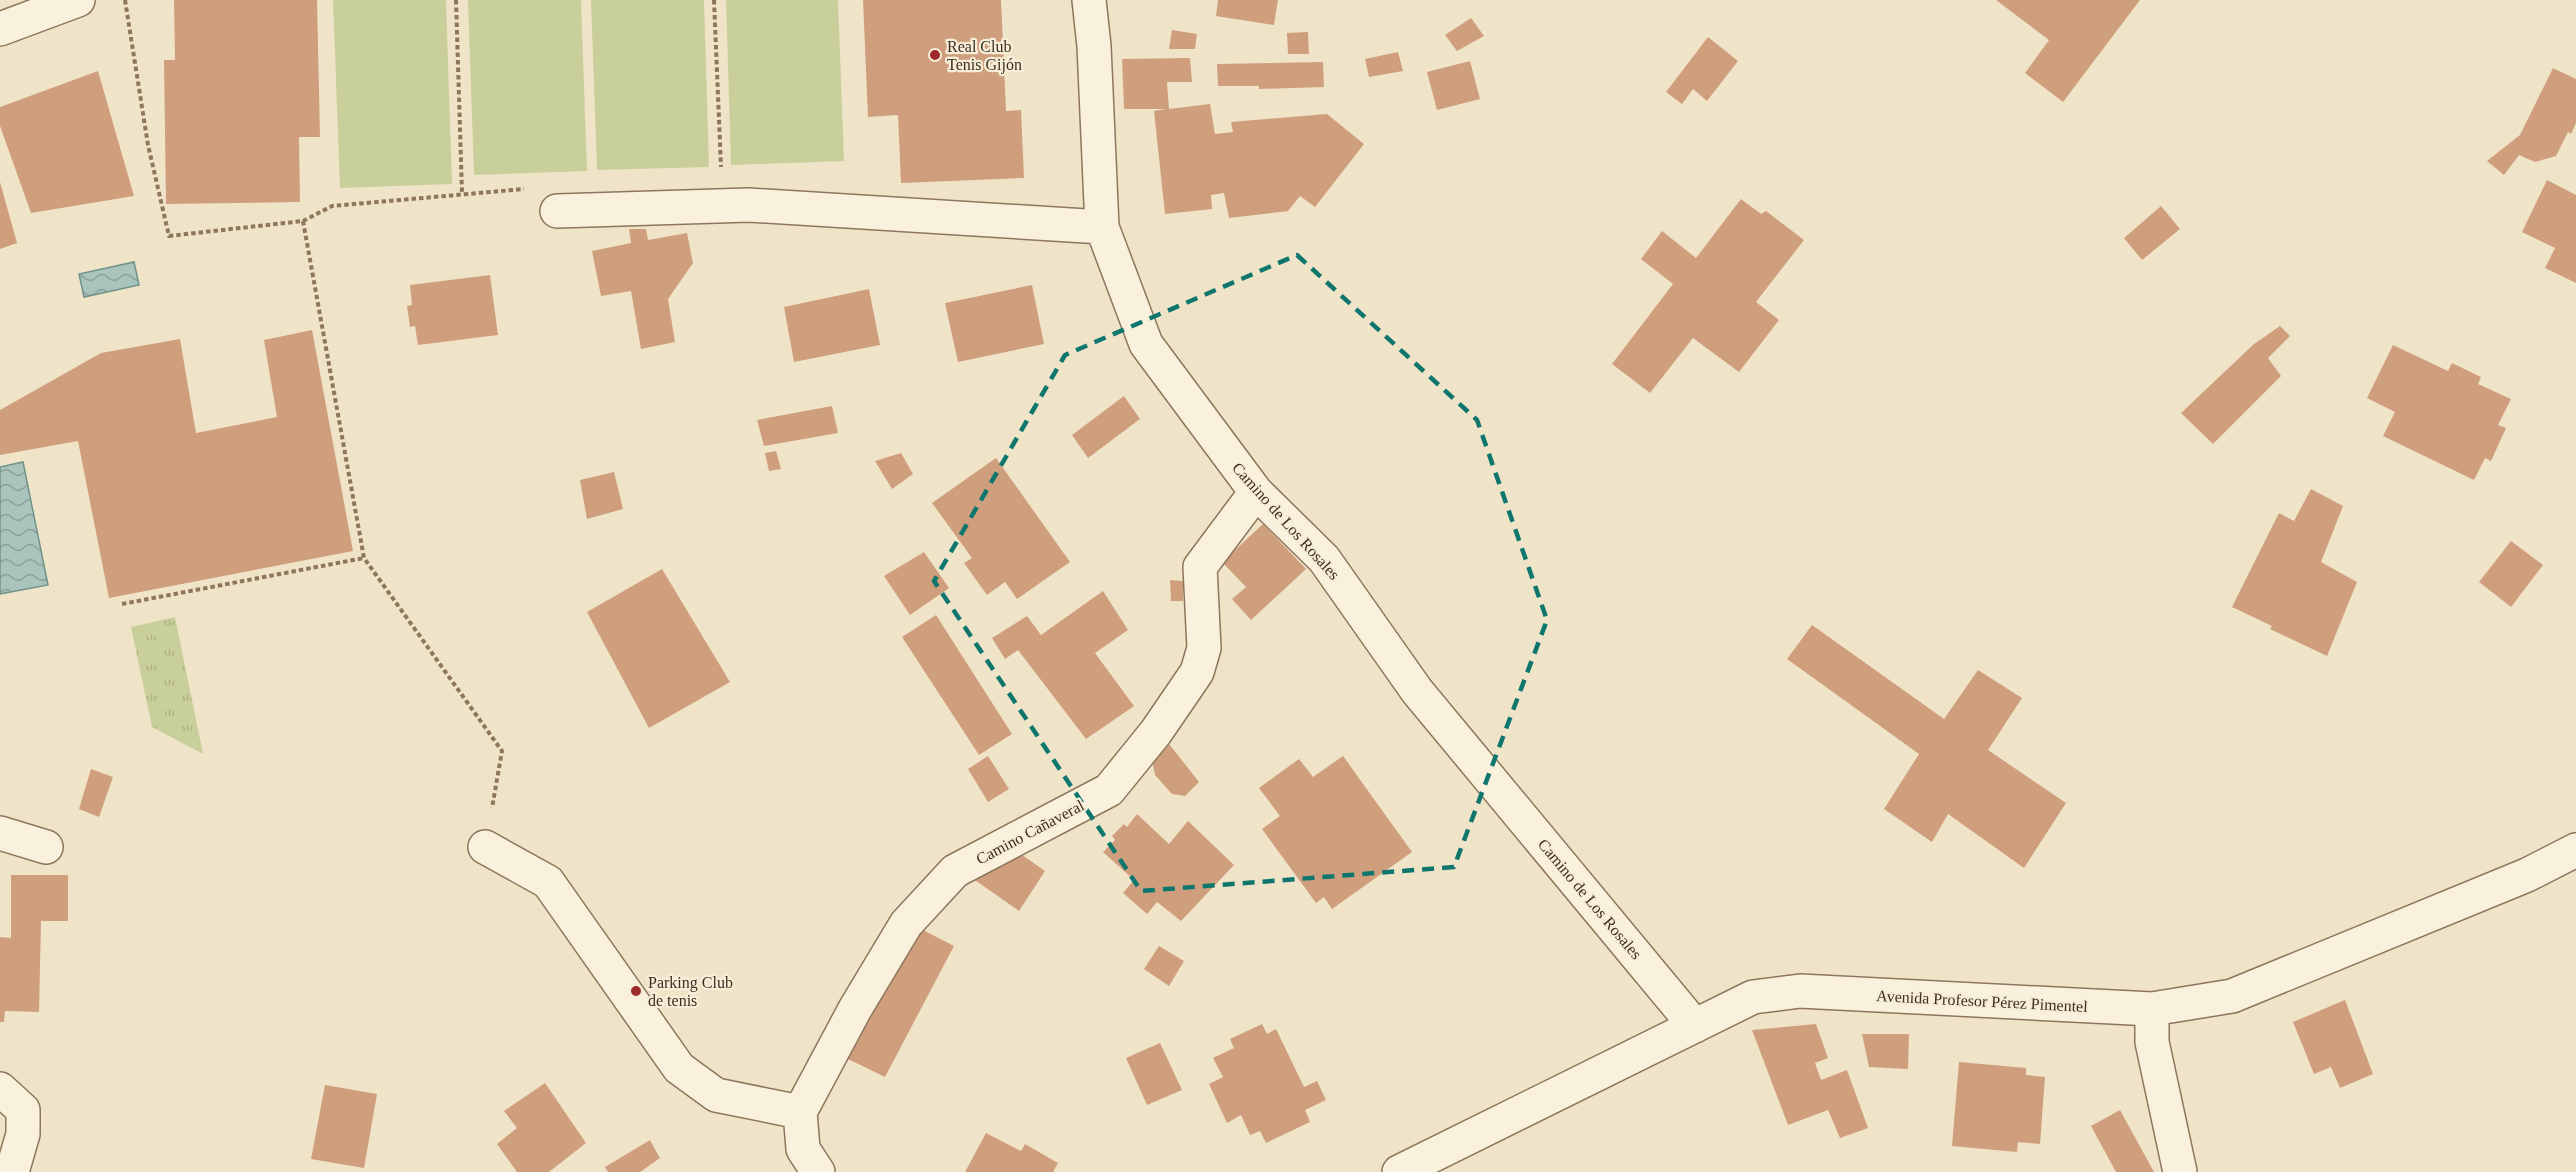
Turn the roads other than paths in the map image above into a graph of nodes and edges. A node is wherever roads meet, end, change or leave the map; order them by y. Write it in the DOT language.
graph roads {
  1 [pos="78,0"];
  2 [pos="1089,0"];
  3 [pos="0,29"];
  4 [pos="557,210"];
  5 [pos="1102,227"];
  6 [pos="1256,492"];
  7 [pos="0,833"];
  8 [pos="46,847"];
  9 [pos="485,847"];
  10 [pos="2576,850"];
  11 [pos="2152,1009"];
  12 [pos="1695,1026"];
  13 [pos="0,1089"];
  14 [pos="800,1112"];
  15 [pos="12,1172"];
  16 [pos="818,1172"];
  17 [pos="1399,1172"];
  18 [pos="2180,1172"];
  1 -- 3 [label="street"];
  2 -- 5 [label="street, Camino de Los Rosales"];
  4 -- 5 [label="street"];
  5 -- 6 [label="street, Camino de Los Rosales"];
  6 -- 12 [label="street, Camino de Los Rosales"];
  6 -- 14 [label="street, Camino Cañaveral"];
  7 -- 8 [label="street"];
  9 -- 14 [label="street"];
  10 -- 11 [label="street, Avenida Profesor Pérez Pimentel"];
  11 -- 12 [label="street, Avenida Profesor Pérez Pimentel"];
  11 -- 18 [label="street"];
  12 -- 17 [label="street, Avenida Profesor Pérez Pimentel"];
  13 -- 15 [label="street"];
  14 -- 16 [label="street"];
}
